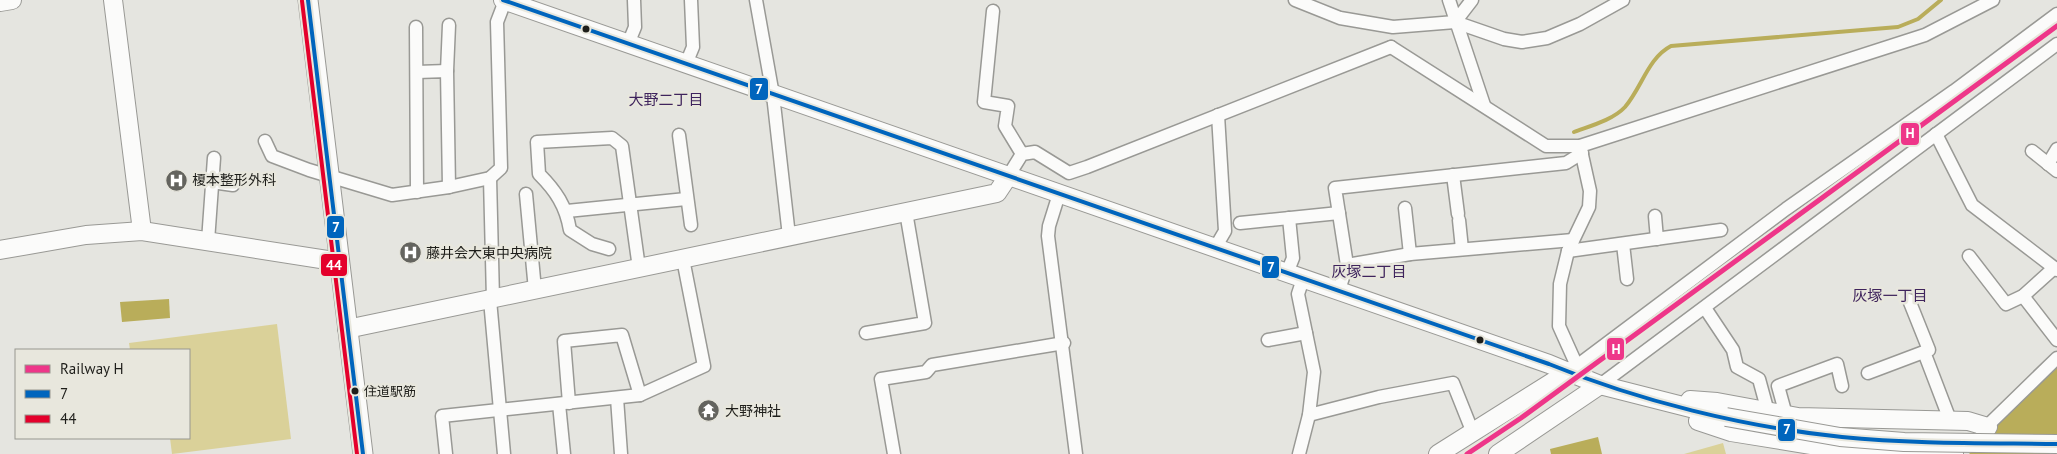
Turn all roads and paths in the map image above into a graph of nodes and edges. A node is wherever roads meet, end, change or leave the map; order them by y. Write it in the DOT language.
graph roads {
  1 [pos="12,0"];
  2 [pos="113,0"];
  3 [pos="308,0"];
  4 [pos="634,0"];
  5 [pos="691,0"];
  6 [pos="756,0"];
  7 [pos="1295,0"];
  8 [pos="1448,0"];
  9 [pos="1472,0"];
  10 [pos="1623,0"];
  11 [pos="1992,0"];
  12 [pos="508,1"];
  13 [pos="0,2"];
  14 [pos="993,11"];
  15 [pos="2057,14"];
  16 [pos="1455,22"];
  17 [pos="449,25"];
  18 [pos="416,27"];
  19 [pos="1393,27"];
  20 [pos="628,44"];
  21 [pos="2057,44"];
  22 [pos="1391,47"];
  23 [pos="686,64"];
  24 [pos="447,71"];
  25 [pos="417,72"];
  26 [pos="773,95"];
  27 [pos="1484,105"];
  28 [pos="1218,115"];
  29 [pos="1936,134"];
  30 [pos="678,135"];
  31 [pos="265,141"];
  32 [pos="2057,149"];
  33 [pos="1581,150"];
  34 [pos="2032,151"];
  35 [pos="1022,154"];
  36 [pos="214,158"];
  37 [pos="2052,167"];
  38 [pos="329,175"];
  39 [pos="1009,175"];
  40 [pos="1453,176"];
  41 [pos="490,178"];
  42 [pos="212,182"];
  43 [pos="233,185"];
  44 [pos="449,187"];
  45 [pos="417,192"];
  46 [pos="526,194"];
  47 [pos="1059,194"];
  48 [pos="686,199"];
  49 [pos="629,205"];
  50 [pos="1405,208"];
  51 [pos="567,211"];
  52 [pos="906,212"];
  53 [pos="1339,213"];
  54 [pos="1655,216"];
  55 [pos="1289,218"];
  56 [pos="1240,223"];
  57 [pos="691,225"];
  58 [pos="1721,230"];
  59 [pos="142,231"];
  60 [pos="789,236"];
  61 [pos="1657,239"];
  62 [pos="208,241"];
  63 [pos="1624,244"];
  64 [pos="1570,246"];
  65 [pos="1216,248"];
  66 [pos="609,249"];
  67 [pos="1462,249"];
  68 [pos="0,250"];
  69 [pos="1410,254"];
  70 [pos="1968,256"];
  71 [pos="682,259"];
  72 [pos="340,262"];
  73 [pos="1347,265"];
  74 [pos="639,268"];
  75 [pos="2055,269"];
  76 [pos="1295,276"];
  77 [pos="1627,279"];
  78 [pos="535,290"];
  79 [pos="1339,290"];
  80 [pos="2023,296"];
  81 [pos="492,300"];
  82 [pos="1910,300"];
  83 [pos="1705,308"];
  84 [pos="347,329"];
  85 [pos="866,333"];
  86 [pos="1306,333"];
  87 [pos="1268,340"];
  88 [pos="2057,340"];
  89 [pos="1064,343"];
  90 [pos="1924,352"];
  91 [pos="2057,358"];
  92 [pos="1573,368"];
  93 [pos="1868,373"];
  94 [pos="1600,386"];
  95 [pos="1842,386"];
  96 [pos="640,395"];
  97 [pos="1647,397"];
  98 [pos="617,398"];
  99 [pos="564,404"];
  100 [pos="501,410"];
  101 [pos="1768,412"];
  102 [pos="1309,415"];
  103 [pos="1786,415"];
  104 [pos="1950,420"];
  105 [pos="1988,427"];
  106 [pos="1473,433"];
  107 [pos="2057,444"];
  108 [pos="1811,450"];
  109 [pos="1953,453"];
  110 [pos="363,454"];
  111 [pos="446,454"];
  112 [pos="504,454"];
  113 [pos="564,454"];
  114 [pos="622,454"];
  115 [pos="894,454"];
  116 [pos="1076,454"];
  117 [pos="1299,454"];
  118 [pos="1438,454"];
  119 [pos="1498,454"];
  1 -- 13 [label="street"];
  2 -- 59 [label="street"];
  3 -- 38 [label="main road"];
  4 -- 20 [label="street"];
  5 -- 23 [label="street"];
  6 -- 26 [label="street"];
  7 -- 19 [label="street"];
  8 -- 16 [label="street"];
  9 -- 16 [label="street"];
  10 -- 16 [label="street"];
  11 -- 33 [label="street"];
  12 -- 20 [label="street"];
  12 -- 41 [label="street"];
  14 -- 35 [label="street"];
  15 -- 92 [label="street"];
  16 -- 19 [label="street"];
  16 -- 27 [label="street"];
  17 -- 24 [label="street"];
  18 -- 25 [label="street"];
  19 -- 22 [label="street"];
  20 -- 23 [label="street"];
  21 -- 29 [label="street"];
  22 -- 27 [label="street"];
  22 -- 28 [label="street"];
  23 -- 26 [label="street"];
  24 -- 25 [label="street"];
  24 -- 44 [label="street"];
  25 -- 45 [label="street"];
  26 -- 39 [label="street"];
  26 -- 60 [label="street"];
  27 -- 33 [label="street"];
  28 -- 35 [label="street"];
  28 -- 65 [label="street"];
  29 -- 75 [label="street"];
  29 -- 83 [label="street"];
  30 -- 48 [label="street"];
  31 -- 38 [label="street"];
  32 -- 37 [label="street"];
  33 -- 40 [label="street"];
  33 -- 64 [label="street"];
  34 -- 37 [label="street"];
  35 -- 39 [label="street"];
  36 -- 42 [label="street"];
  38 -- 45 [label="street"];
  38 -- 72 [label="main road"];
  39 -- 47 [label="street"];
  39 -- 52 [label="street"];
  40 -- 53 [label="street"];
  40 -- 67 [label="street"];
  41 -- 44 [label="street"];
  41 -- 81 [label="street"];
  42 -- 43 [label="street"];
  42 -- 62 [label="street"];
  44 -- 45 [label="street"];
  46 -- 78 [label="street"];
  47 -- 65 [label="street"];
  47 -- 89 [label="street"];
  48 -- 49 [label="street"];
  48 -- 57 [label="street"];
  49 -- 51 [label="street"];
  49 -- 51 [label="street"];
  49 -- 74 [label="street"];
  50 -- 69 [label="street"];
  51 -- 66 [label="street"];
  52 -- 60 [label="street"];
  52 -- 85 [label="street"];
  53 -- 55 [label="street"];
  53 -- 73 [label="street"];
  54 -- 61 [label="street"];
  55 -- 56 [label="street"];
  55 -- 76 [label="street"];
  58 -- 61 [label="street"];
  59 -- 62 [label="street"];
  59 -- 68 [label="street"];
  60 -- 71 [label="street"];
  61 -- 63 [label="street"];
  62 -- 72 [label="street"];
  63 -- 64 [label="street"];
  63 -- 77 [label="street"];
  64 -- 67 [label="street"];
  64 -- 92 [label="street"];
  65 -- 76 [label="street"];
  67 -- 69 [label="street"];
  69 -- 73 [label="street"];
  70 -- 80 [label="street"];
  71 -- 74 [label="street"];
  71 -- 96 [label="street"];
  72 -- 84 [label="main road"];
  73 -- 79 [label="street"];
  74 -- 78 [label="street"];
  75 -- 80 [label="street"];
  76 -- 79 [label="street"];
  76 -- 86 [label="street"];
  78 -- 81 [label="street"];
  79 -- 92 [label="street"];
  80 -- 88 [label="street"];
  81 -- 84 [label="street"];
  81 -- 100 [label="street"];
  82 -- 90 [label="street"];
  83 -- 94 [label="street"];
  83 -- 101 [label="street"];
  84 -- 110 [label="main road"];
  86 -- 87 [label="street"];
  86 -- 102 [label="street"];
  89 -- 115 [label="street"];
  89 -- 116 [label="street"];
  90 -- 93 [label="street"];
  90 -- 104 [label="street"];
  91 -- 105 [label="street"];
  92 -- 94 [label="street"];
  92 -- 106 [label="street"];
  94 -- 97 [label="street"];
  94 -- 119 [label="street"];
  95 -- 103 [label="street"];
  96 -- 98 [label="street"];
  96 -- 99 [label="street"];
  97 -- 101 [label="street"];
  97 -- 107 [label="street, bridge"];
  97 -- 108 [label="street"];
  98 -- 99 [label="street"];
  98 -- 114 [label="street"];
  99 -- 100 [label="street"];
  99 -- 113 [label="street"];
  100 -- 111 [label="street"];
  100 -- 112 [label="street"];
  101 -- 103 [label="street"];
  102 -- 106 [label="street"];
  102 -- 117 [label="street"];
  103 -- 104 [label="street"];
  104 -- 105 [label="street"];
  105 -- 109 [label="street"];
  106 -- 118 [label="street"];
  108 -- 109 [label="street"];
}
